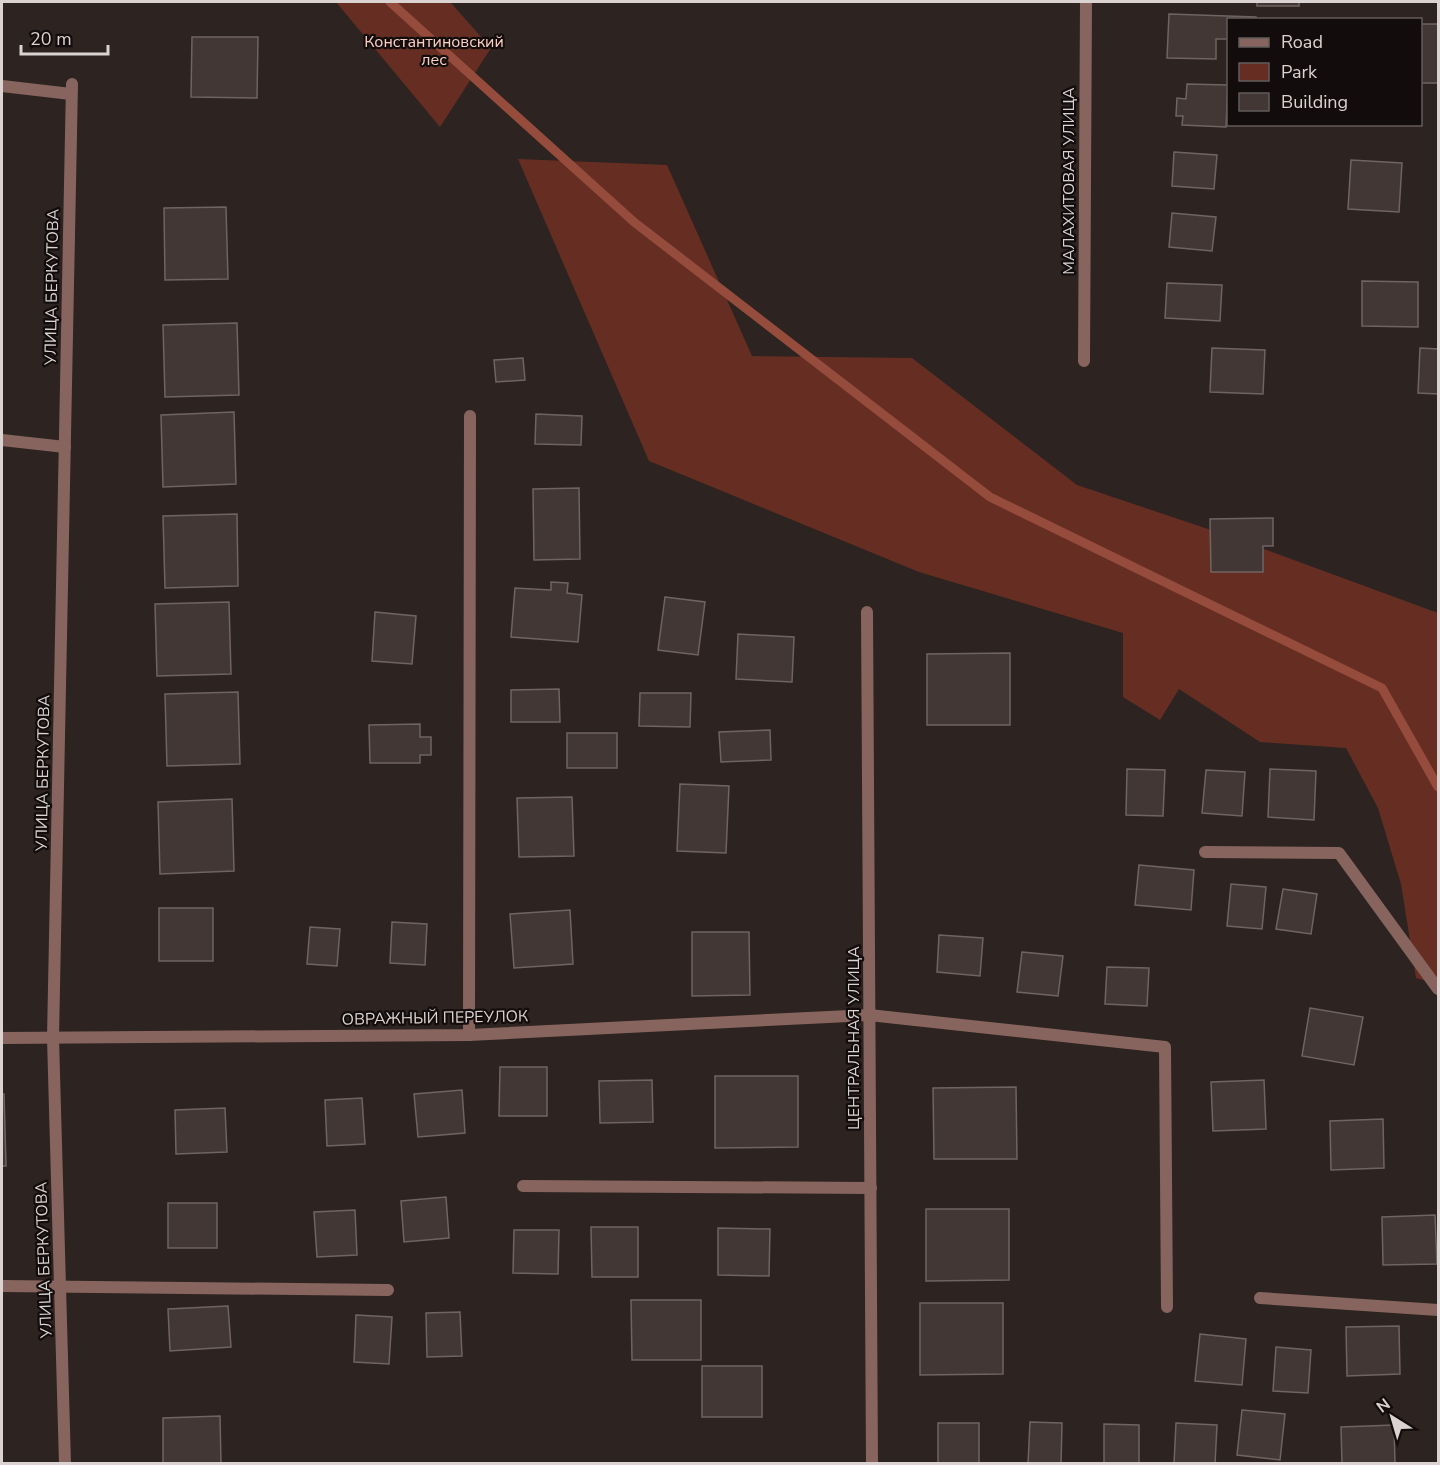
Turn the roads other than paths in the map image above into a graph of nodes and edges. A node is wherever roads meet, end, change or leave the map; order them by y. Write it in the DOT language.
graph roads {
  1 [pos="1086,2"];
  2 [pos="2,86"];
  3 [pos="1084,361"];
  4 [pos="470,416"];
  5 [pos="2,440"];
  6 [pos="65,447"];
  7 [pos="867,612"];
  8 [pos="1205,852"];
  9 [pos="1438,989"];
  10 [pos="869,1015"];
  11 [pos="470,1035"];
  12 [pos="2,1038"];
  13 [pos="53,1038"];
  14 [pos="523,1186"];
  15 [pos="871,1188"];
  16 [pos="2,1286"];
  17 [pos="60,1287"];
  18 [pos="388,1290"];
  19 [pos="1260,1298"];
  20 [pos="1167,1306"];
  21 [pos="1438,1310"];
  22 [pos="65,1464"];
  23 [pos="872,1464"];
  1 -- 3 [label="street, МАЛАХИТОВАЯ УЛИЦА"];
  2 -- 6 [label="street, УЛИЦА БЕРКУТОВА"];
  4 -- 11 [label="street"];
  5 -- 6 [label="street"];
  6 -- 13 [label="street, УЛИЦА БЕРКУТОВА"];
  7 -- 10 [label="street, ЦЕНТРАЛЬНАЯ УЛИЦА"];
  8 -- 9 [label="street"];
  10 -- 11 [label="street, ОВРАЖНЫЙ ПЕРЕУЛОК"];
  10 -- 15 [label="street, ЦЕНТРАЛЬНАЯ УЛИЦА"];
  10 -- 20 [label="street, ОВРАЖНЫЙ ПЕРЕУЛОК"];
  11 -- 13 [label="street, ОВРАЖНЫЙ ПЕРЕУЛОК"];
  12 -- 13 [label="street, ОВРАЖНЫЙ ПЕРЕУЛОК"];
  13 -- 17 [label="street, УЛИЦА БЕРКУТОВА"];
  14 -- 15 [label="street"];
  15 -- 23 [label="street, ЦЕНТРАЛЬНАЯ УЛИЦА"];
  16 -- 17 [label="street"];
  17 -- 18 [label="street"];
  17 -- 22 [label="street, УЛИЦА БЕРКУТОВА"];
  19 -- 21 [label="street"];
}
